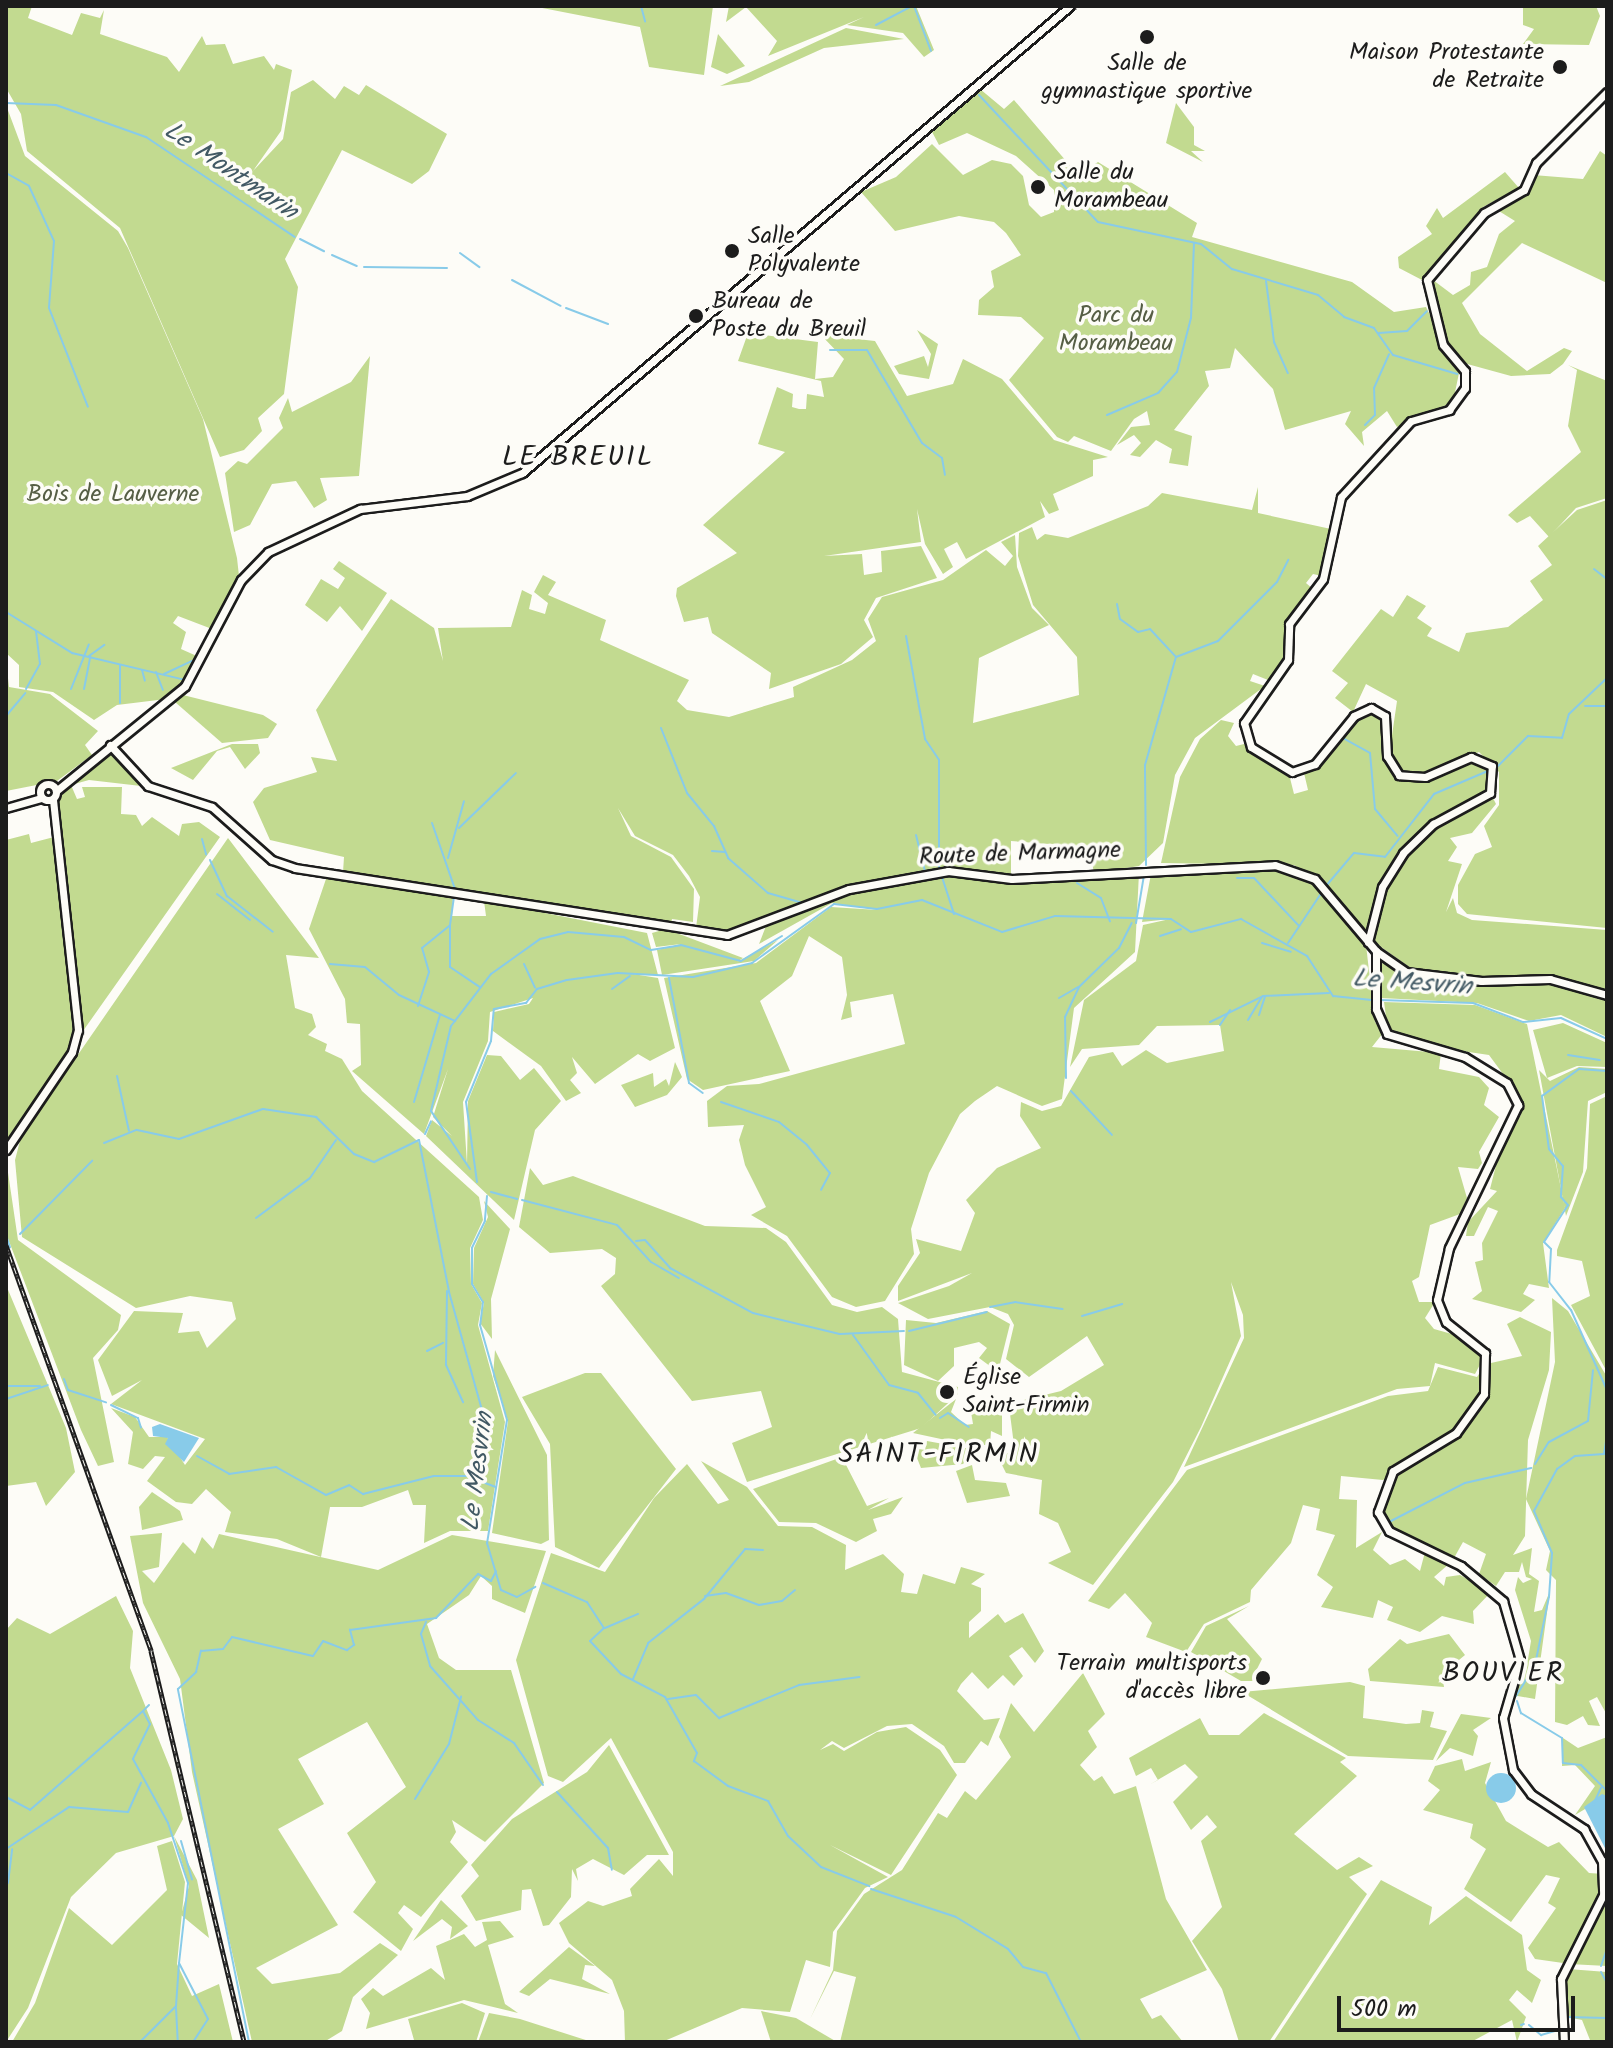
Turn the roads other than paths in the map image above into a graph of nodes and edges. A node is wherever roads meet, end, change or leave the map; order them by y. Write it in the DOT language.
graph roads {
  1 [pos="1070,6"];
  2 [pos="1607,92"];
  3 [pos="110,745"];
  4 [pos="48,794"];
  5 [pos="6,808"];
  6 [pos="1368,942"];
  7 [pos="1376,951"];
  8 [pos="1607,995"];
  9 [pos="6,1150"];
  10 [pos="1564,2042"];
  1 -- 3 [label="main road"];
  2 -- 6 [label="main road"];
  3 -- 4 [label="main road"];
  3 -- 6 [label="main road, Route de Marmagne"];
  4 -- 5 [label="main road"];
  4 -- 9 [label="main road"];
  6 -- 7 [label="main road, Route de Marmagne"];
  7 -- 8 [label="main road, Route de Marmagne"];
  7 -- 10 [label="main road"];
}
